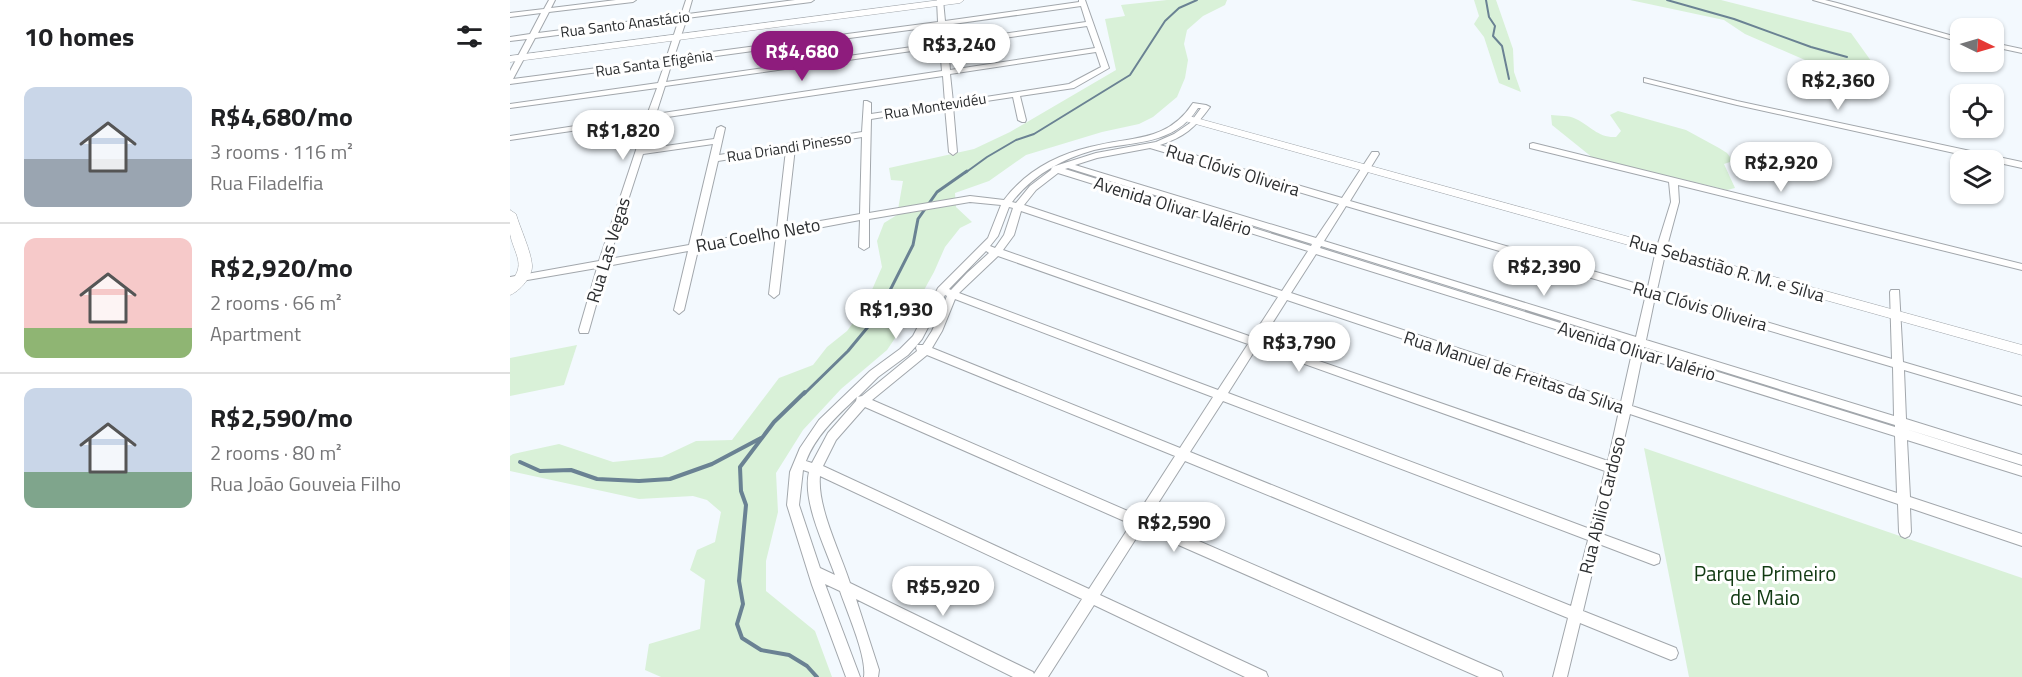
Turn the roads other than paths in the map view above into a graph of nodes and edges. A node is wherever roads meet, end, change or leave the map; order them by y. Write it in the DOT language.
graph roads {
  1 [pos="552,0"];
  2 [pos="633,0"];
  3 [pos="689,0"];
  4 [pos="811,0"];
  5 [pos="960,0"];
  6 [pos="1816,0"];
  7 [pos="940,1"];
  8 [pos="1083,2"];
  9 [pos="546,11"];
  10 [pos="510,15"];
  11 [pos="684,16"];
  12 [pos="942,23"];
  13 [pos="1090,24"];
  14 [pos="532,36"];
  15 [pos="677,37"];
  16 [pos="1950,37"];
  17 [pos="510,39"];
  18 [pos="944,45"];
  19 [pos="2004,47"];
  20 [pos="1098,50"];
  21 [pos="2022,51"];
  22 [pos="515,59"];
  23 [pos="668,61"];
  24 [pos="946,74"];
  25 [pos="510,80"];
  26 [pos="1647,80"];
  27 [pos="661,86"];
  28 [pos="1016,94"];
  29 [pos="867,103"];
  30 [pos="949,104"];
  31 [pos="1196,105"];
  32 [pos="510,106"];
  33 [pos="651,117"];
  34 [pos="867,117"];
  35 [pos="1022,120"];
  36 [pos="1194,120"];
  37 [pos="721,128"];
  38 [pos="866,134"];
  39 [pos="510,138"];
  40 [pos="717,141"];
  41 [pos="1136,141"];
  42 [pos="791,146"];
  43 [pos="1153,146"];
  44 [pos="1533,146"];
  45 [pos="639,152"];
  46 [pos="952,152"];
  47 [pos="1375,154"];
  48 [pos="713,159"];
  49 [pos="2022,165"];
  50 [pos="1057,166"];
  51 [pos="1366,168"];
  52 [pos="1673,180"];
  53 [pos="1344,202"];
  54 [pos="1007,203"];
  55 [pos="1018,207"];
  56 [pos="510,214"];
  57 [pos="865,217"];
  58 [pos="783,231"];
  59 [pos="692,247"];
  60 [pos="864,247"];
  61 [pos="1317,247"];
  62 [pos="990,249"];
  63 [pos="1661,250"];
  64 [pos="603,263"];
  65 [pos="2022,267"];
  66 [pos="516,279"];
  67 [pos="510,290"];
  68 [pos="947,292"];
  69 [pos="1651,292"];
  70 [pos="1895,292"];
  71 [pos="774,294"];
  72 [pos="1284,295"];
  73 [pos="680,310"];
  74 [pos="1896,315"];
  75 [pos="584,330"];
  76 [pos="1254,342"];
  77 [pos="911,345"];
  78 [pos="1639,346"];
  79 [pos="925,350"];
  80 [pos="2022,350"];
  81 [pos="1898,364"];
  82 [pos="851,396"];
  83 [pos="1220,396"];
  84 [pos="2022,401"];
  85 [pos="865,402"];
  86 [pos="1625,409"];
  87 [pos="1900,428"];
  88 [pos="1183,454"];
  89 [pos="2022,460"];
  90 [pos="799,464"];
  91 [pos="816,468"];
  92 [pos="1612,468"];
  93 [pos="2022,471"];
  94 [pos="1902,501"];
  95 [pos="1140,522"];
  96 [pos="1905,532"];
  97 [pos="1595,537"];
  98 [pos="2022,540"];
  99 [pos="1654,559"];
  100 [pos="815,572"];
  101 [pos="845,585"];
  102 [pos="1092,597"];
  103 [pos="1576,614"];
  104 [pos="1671,653"];
  105 [pos="853,677"];
  106 [pos="870,677"];
  107 [pos="1028,677"];
  108 [pos="1040,677"];
  109 [pos="1261,677"];
  110 [pos="1496,677"];
  111 [pos="1560,677"];
  1 -- 9 [label="street"];
  2 -- 9 [label="street"];
  3 -- 11 [label="street, Rua Las Vegas"];
  4 -- 11 [label="street, Rua Santo Anastácio"];
  5 -- 7 [label="street"];
  6 -- 16 [label="street"];
  7 -- 12 [label="street"];
  7 -- 15 [label="street"];
  8 -- 12 [label="street, Rua Santa Efigênia"];
  8 -- 13 [label="street"];
  9 -- 10 [label="street"];
  9 -- 14 [label="street"];
  11 -- 14 [label="street, Rua Santo Anastácio"];
  11 -- 15 [label="street, Rua Las Vegas"];
  12 -- 18 [label="street"];
  12 -- 23 [label="street, Rua Santa Efigênia"];
  13 -- 18 [label="street"];
  13 -- 20 [label="street"];
  14 -- 17 [label="street, Rua Santo Anastácio"];
  14 -- 22 [label="street"];
  15 -- 22 [label="street"];
  15 -- 23 [label="street, Rua Las Vegas"];
  18 -- 24 [label="street"];
  18 -- 27 [label="street"];
  19 -- 21 [label="street"];
  20 -- 24 [label="street"];
  20 -- 28 [label="street, Rua Montevidéu"];
  22 -- 25 [label="street"];
  23 -- 25 [label="street, Rua Santa Efigênia"];
  23 -- 27 [label="street, Rua Las Vegas"];
  24 -- 30 [label="street"];
  24 -- 33 [label="street"];
  26 -- 49 [label="street"];
  27 -- 32 [label="street"];
  27 -- 33 [label="street, Rua Las Vegas"];
  28 -- 30 [label="street, Rua Montevidéu"];
  28 -- 35 [label="street"];
  29 -- 34 [label="street"];
  30 -- 34 [label="street, Rua Montevidéu"];
  30 -- 46 [label="street"];
  31 -- 36 [label="street"];
  33 -- 39 [label="street"];
  33 -- 45 [label="street, Rua Las Vegas"];
  34 -- 38 [label="street"];
  36 -- 41 [label="street"];
  36 -- 43 [label="street"];
  36 -- 51 [label="street, Rua Sebastião R. M. e Silva"];
  37 -- 40 [label="street"];
  38 -- 42 [label="street, Rua Driandi Pinesso"];
  38 -- 57 [label="street"];
  40 -- 45 [label="street"];
  40 -- 48 [label="street"];
  41 -- 43 [label="street, Rua Clóvis Oliveira"];
  41 -- 50 [label="street"];
  42 -- 48 [label="street, Rua Driandi Pinesso"];
  42 -- 58 [label="street"];
  43 -- 50 [label="street"];
  43 -- 53 [label="street, Rua Clóvis Oliveira"];
  44 -- 52 [label="street"];
  45 -- 64 [label="street, Rua Las Vegas"];
  47 -- 51 [label="street"];
  48 -- 59 [label="street"];
  50 -- 54 [label="street"];
  50 -- 55 [label="street"];
  50 -- 61 [label="street, Avenida Olivar Valério"];
  51 -- 53 [label="street"];
  51 -- 63 [label="street, Rua Sebastião R. M. e Silva"];
  52 -- 63 [label="street, Rua Abilio Cardoso"];
  52 -- 65 [label="street"];
  53 -- 61 [label="street"];
  53 -- 69 [label="street, Rua Clóvis Oliveira"];
  54 -- 55 [label="street, Rua Manuel de Freitas da Silva"];
  54 -- 57 [label="street, Rua Coelho Neto"];
  54 -- 62 [label="street"];
  55 -- 62 [label="street"];
  55 -- 72 [label="street, Rua Manuel de Freitas da Silva"];
  56 -- 66 [label="street"];
  57 -- 58 [label="street, Rua Coelho Neto"];
  57 -- 60 [label="street"];
  58 -- 59 [label="street, Rua Coelho Neto"];
  58 -- 71 [label="street"];
  59 -- 64 [label="street, Rua Coelho Neto"];
  59 -- 73 [label="street"];
  61 -- 72 [label="street"];
  61 -- 78 [label="street, Avenida Olivar Valério"];
  62 -- 68 [label="street"];
  62 -- 76 [label="street"];
  63 -- 69 [label="street, Rua Abilio Cardoso"];
  63 -- 74 [label="street, Rua Sebastião R. M. e Silva"];
  64 -- 66 [label="street, Rua Coelho Neto"];
  64 -- 75 [label="street, Rua Las Vegas"];
  66 -- 67 [label="street"];
  68 -- 77 [label="street"];
  68 -- 79 [label="street"];
  68 -- 83 [label="street"];
  69 -- 78 [label="street, Rua Abilio Cardoso"];
  69 -- 81 [label="street, Rua Clóvis Oliveira"];
  70 -- 74 [label="street"];
  72 -- 76 [label="street"];
  72 -- 86 [label="street, Rua Manuel de Freitas da Silva"];
  74 -- 80 [label="street, Rua Sebastião R. M. e Silva"];
  74 -- 81 [label="street"];
  76 -- 83 [label="street"];
  76 -- 92 [label="street"];
  77 -- 79 [label="street"];
  77 -- 82 [label="street"];
  78 -- 86 [label="street, Rua Abilio Cardoso"];
  78 -- 87 [label="street, Avenida Olivar Valério"];
  79 -- 85 [label="street"];
  79 -- 88 [label="street"];
  81 -- 84 [label="street, Rua Clóvis Oliveira"];
  81 -- 87 [label="street"];
  82 -- 85 [label="street"];
  82 -- 90 [label="street"];
  83 -- 88 [label="street"];
  83 -- 97 [label="street"];
  85 -- 91 [label="street"];
  85 -- 95 [label="street"];
  86 -- 92 [label="street, Rua Abilio Cardoso"];
  86 -- 94 [label="street, Rua Manuel de Freitas da Silva"];
  87 -- 89 [label="street"];
  87 -- 93 [label="street, Avenida Olivar Valério"];
  87 -- 94 [label="street"];
  88 -- 95 [label="street"];
  88 -- 103 [label="street"];
  90 -- 91 [label="street"];
  90 -- 100 [label="street"];
  91 -- 101 [label="street"];
  91 -- 102 [label="street"];
  92 -- 97 [label="street, Rua Abilio Cardoso"];
  94 -- 96 [label="street"];
  94 -- 98 [label="street, Rua Manuel de Freitas da Silva"];
  95 -- 102 [label="street"];
  95 -- 110 [label="street"];
  97 -- 99 [label="street"];
  97 -- 103 [label="street, Rua Abilio Cardoso"];
  100 -- 101 [label="street"];
  100 -- 105 [label="street"];
  101 -- 106 [label="street"];
  101 -- 107 [label="street"];
  102 -- 108 [label="street"];
  102 -- 109 [label="street"];
  103 -- 104 [label="street"];
  103 -- 111 [label="street, Rua Abilio Cardoso"];
}
